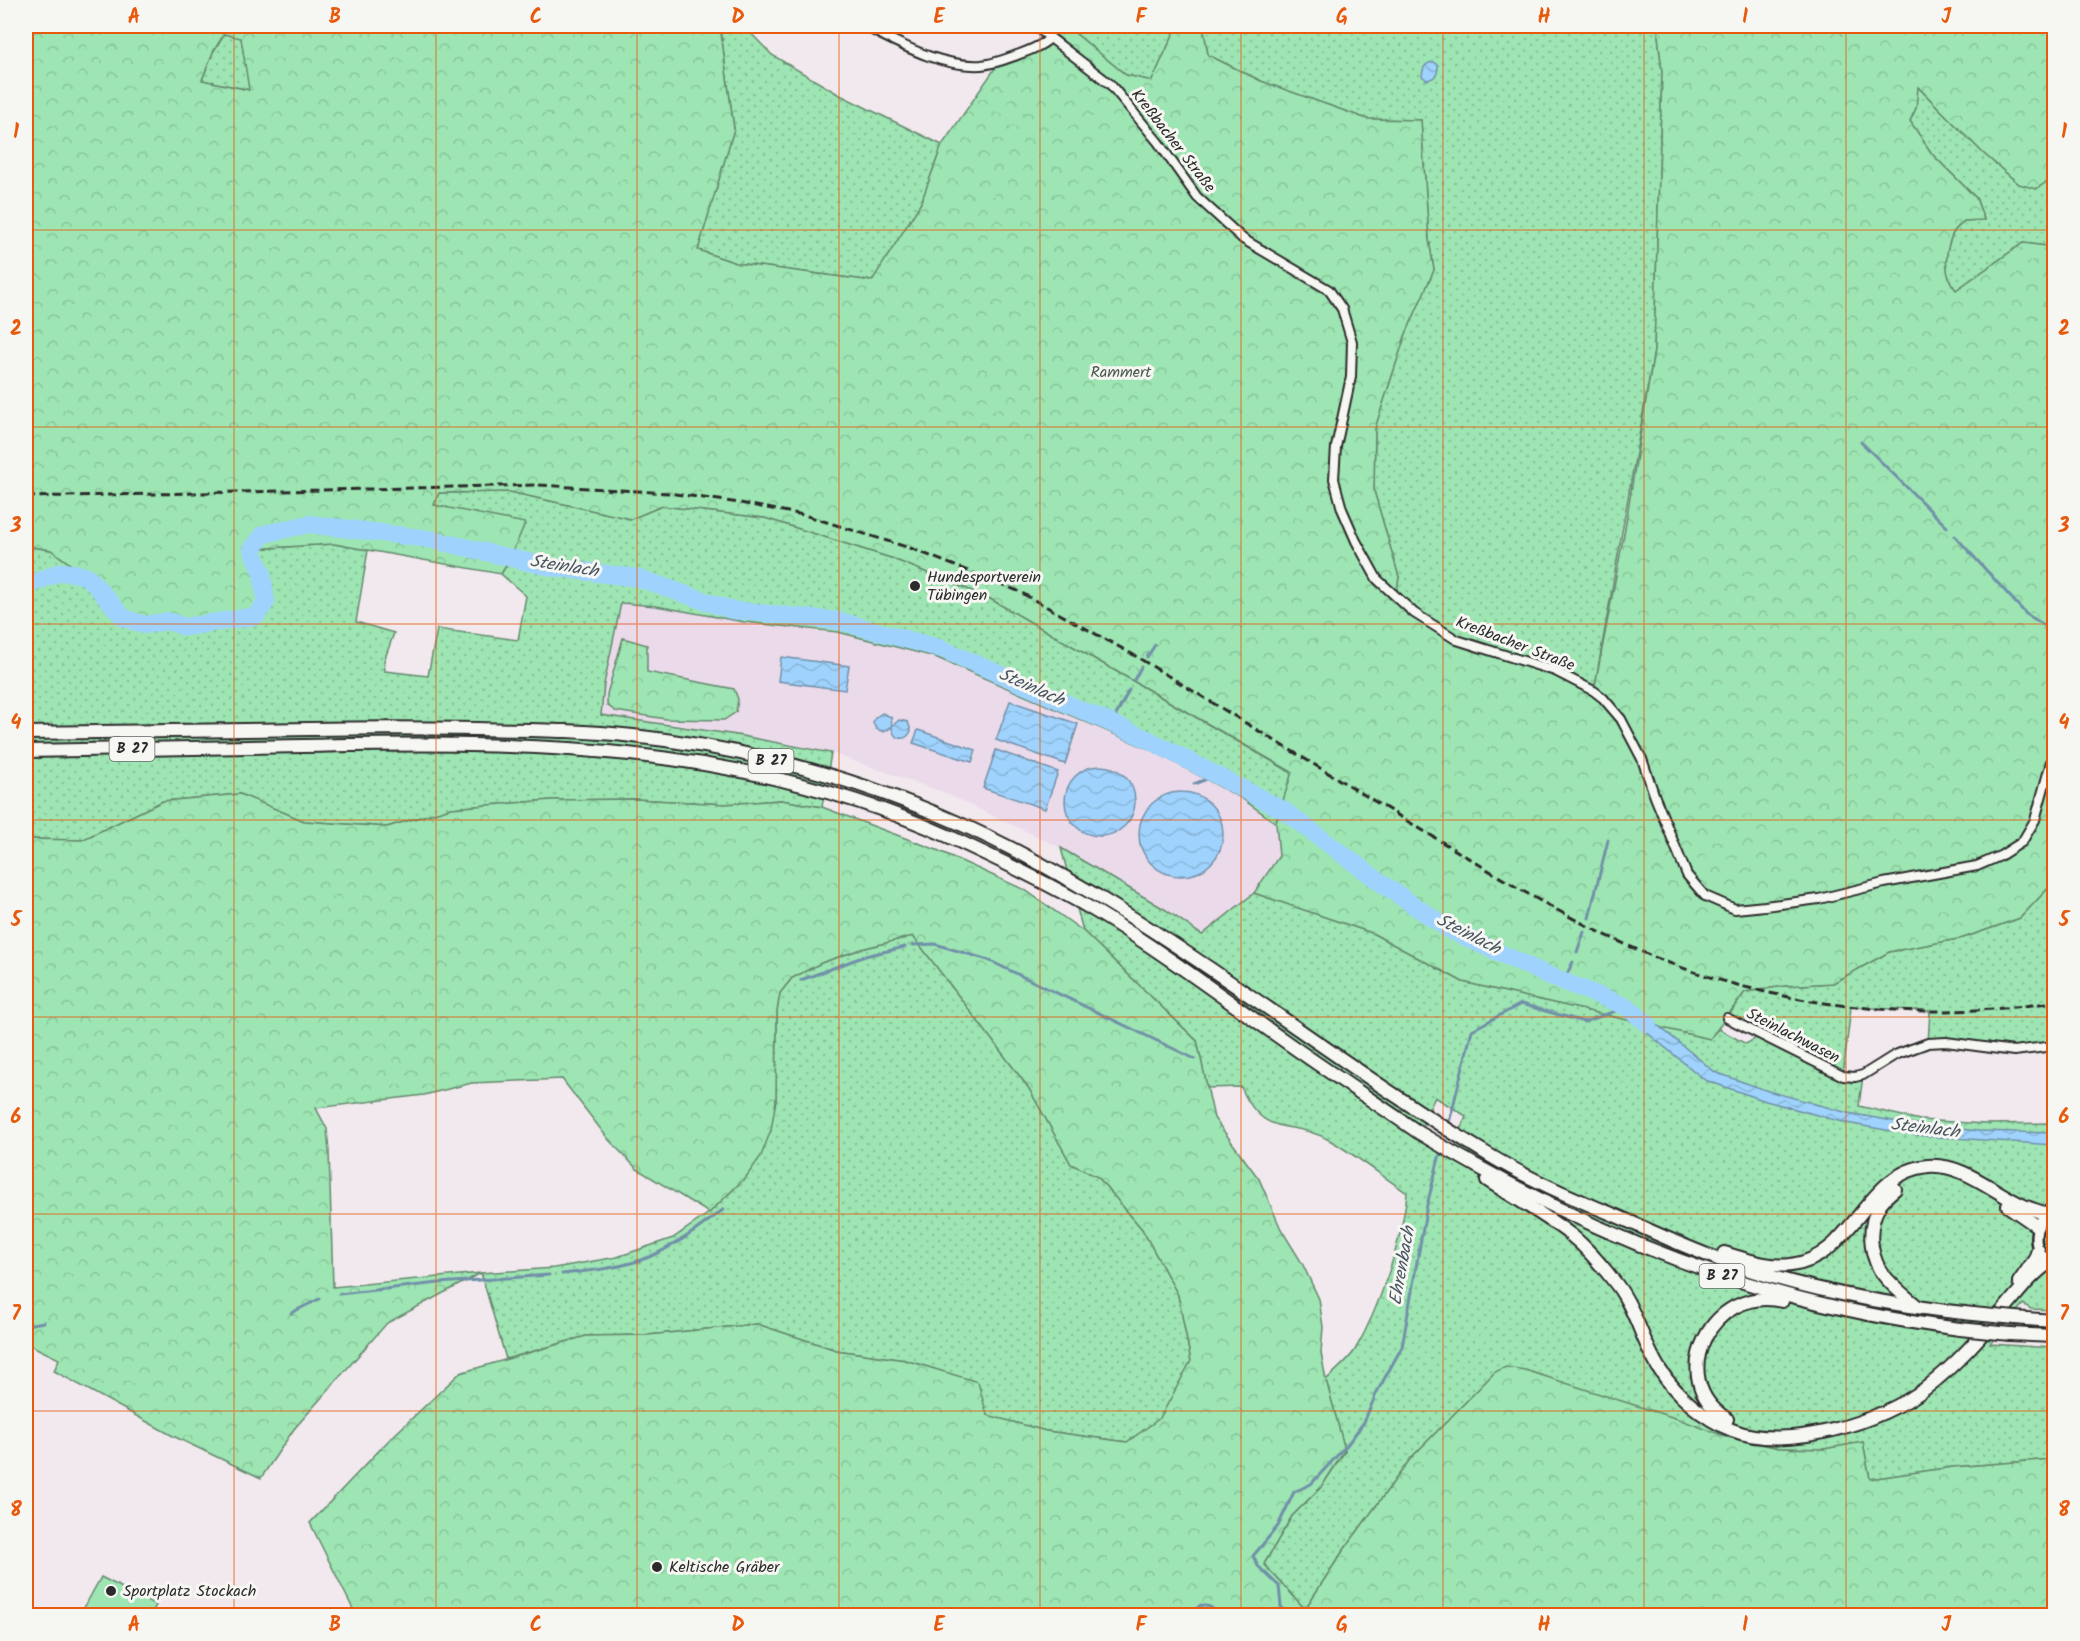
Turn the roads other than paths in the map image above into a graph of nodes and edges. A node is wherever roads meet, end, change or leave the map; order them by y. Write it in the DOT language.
graph roads {
  1 [pos="867,26"];
  2 [pos="1035,26"];
  3 [pos="1050,38"];
  4 [pos="26,733"];
  5 [pos="26,751"];
  6 [pos="2055,751"];
  7 [pos="1727,1018"];
  8 [pos="2055,1046"];
  9 [pos="1459,1157"];
  10 [pos="2050,1211"];
  11 [pos="2037,1226"];
  12 [pos="1674,1241"];
  13 [pos="2038,1250"];
  14 [pos="2052,1263"];
  15 [pos="1918,1307"];
  16 [pos="1876,1317"];
  17 [pos="2055,1321"];
  18 [pos="2055,1336"];
  1 -- 3 [label="street"];
  2 -- 3 [label="street, Kreßbacher Straße"];
  3 -- 6 [label="street, Kreßbacher Straße"];
  4 -- 12 [label="highway, B 27"];
  5 -- 9 [label="highway, B 27"];
  7 -- 8 [label="street, Steinlachwasen"];
  9 -- 14 [label="highway"];
  9 -- 16 [label="highway, B 27"];
  10 -- 11 [label="street"];
  10 -- 12 [label="highway"];
  11 -- 13 [label="street"];
  11 -- 15 [label="highway"];
  12 -- 15 [label="highway, B 27"];
  13 -- 14 [label="street"];
  13 -- 16 [label="highway"];
  15 -- 17 [label="highway, B 27, bridge"];
  16 -- 18 [label="highway, B 27, bridge"];
}
